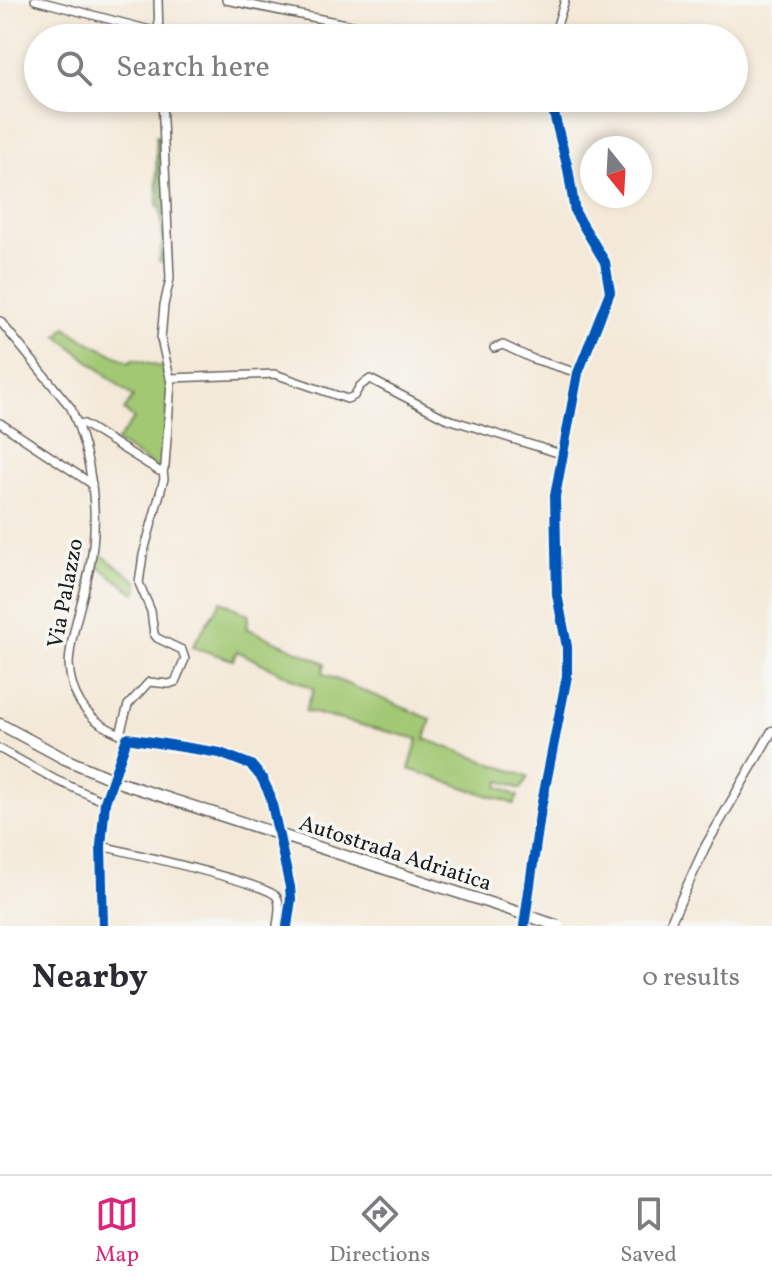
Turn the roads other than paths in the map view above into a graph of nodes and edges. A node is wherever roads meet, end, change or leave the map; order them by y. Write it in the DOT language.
graph roads {
  1 [pos="35,0"];
  2 [pos="158,0"];
  3 [pos="226,0"];
  4 [pos="565,0"];
  5 [pos="120,24"];
  6 [pos="159,24"];
  7 [pos="354,24"];
  8 [pos="557,24"];
  9 [pos="163,112"];
  10 [pos="554,112"];
  11 [pos="0,321"];
  12 [pos="494,348"];
  13 [pos="578,373"];
  14 [pos="170,378"];
  15 [pos="0,423"];
  16 [pos="78,423"];
  17 [pos="561,454"];
  18 [pos="163,471"];
  19 [pos="92,484"];
  20 [pos="0,724"];
  21 [pos="0,731"];
  22 [pos="772,731"];
  23 [pos="124,736"];
  24 [pos="0,749"];
  25 [pos="106,798"];
  26 [pos="101,846"];
  27 [pos="501,910"];
  28 [pos="103,926"];
  29 [pos="277,926"];
  30 [pos="287,926"];
  31 [pos="524,926"];
  32 [pos="538,926"];
  33 [pos="558,926"];
  34 [pos="669,926"];
  1 -- 5 [label="street"];
  2 -- 6 [label="street"];
  3 -- 7 [label="street"];
  4 -- 8 [label="street"];
  9 -- 14 [label="street"];
  10 -- 13 [label="street"];
  11 -- 16 [label="street, Via Palazzo"];
  12 -- 13 [label="street"];
  13 -- 17 [label="street"];
  14 -- 17 [label="street"];
  14 -- 18 [label="street"];
  15 -- 19 [label="street"];
  16 -- 18 [label="street"];
  16 -- 19 [label="street, Via Palazzo"];
  17 -- 31 [label="street"];
  18 -- 23 [label="street"];
  19 -- 23 [label="street, Via Palazzo"];
  20 -- 27 [label="highway, Autostrada Adriatica"];
  21 -- 27 [label="highway, Autostrada Adriatica"];
  22 -- 34 [label="main road"];
  23 -- 25 [label="street, bridge"];
  23 -- 30 [label="street, Via Palazzo, bridge"];
  24 -- 25 [label="street"];
  25 -- 26 [label="street"];
  26 -- 28 [label="street"];
  26 -- 29 [label="street"];
  27 -- 32 [label="highway, Autostrada Adriatica"];
  27 -- 33 [label="highway, Autostrada Adriatica, bridge"];
}
